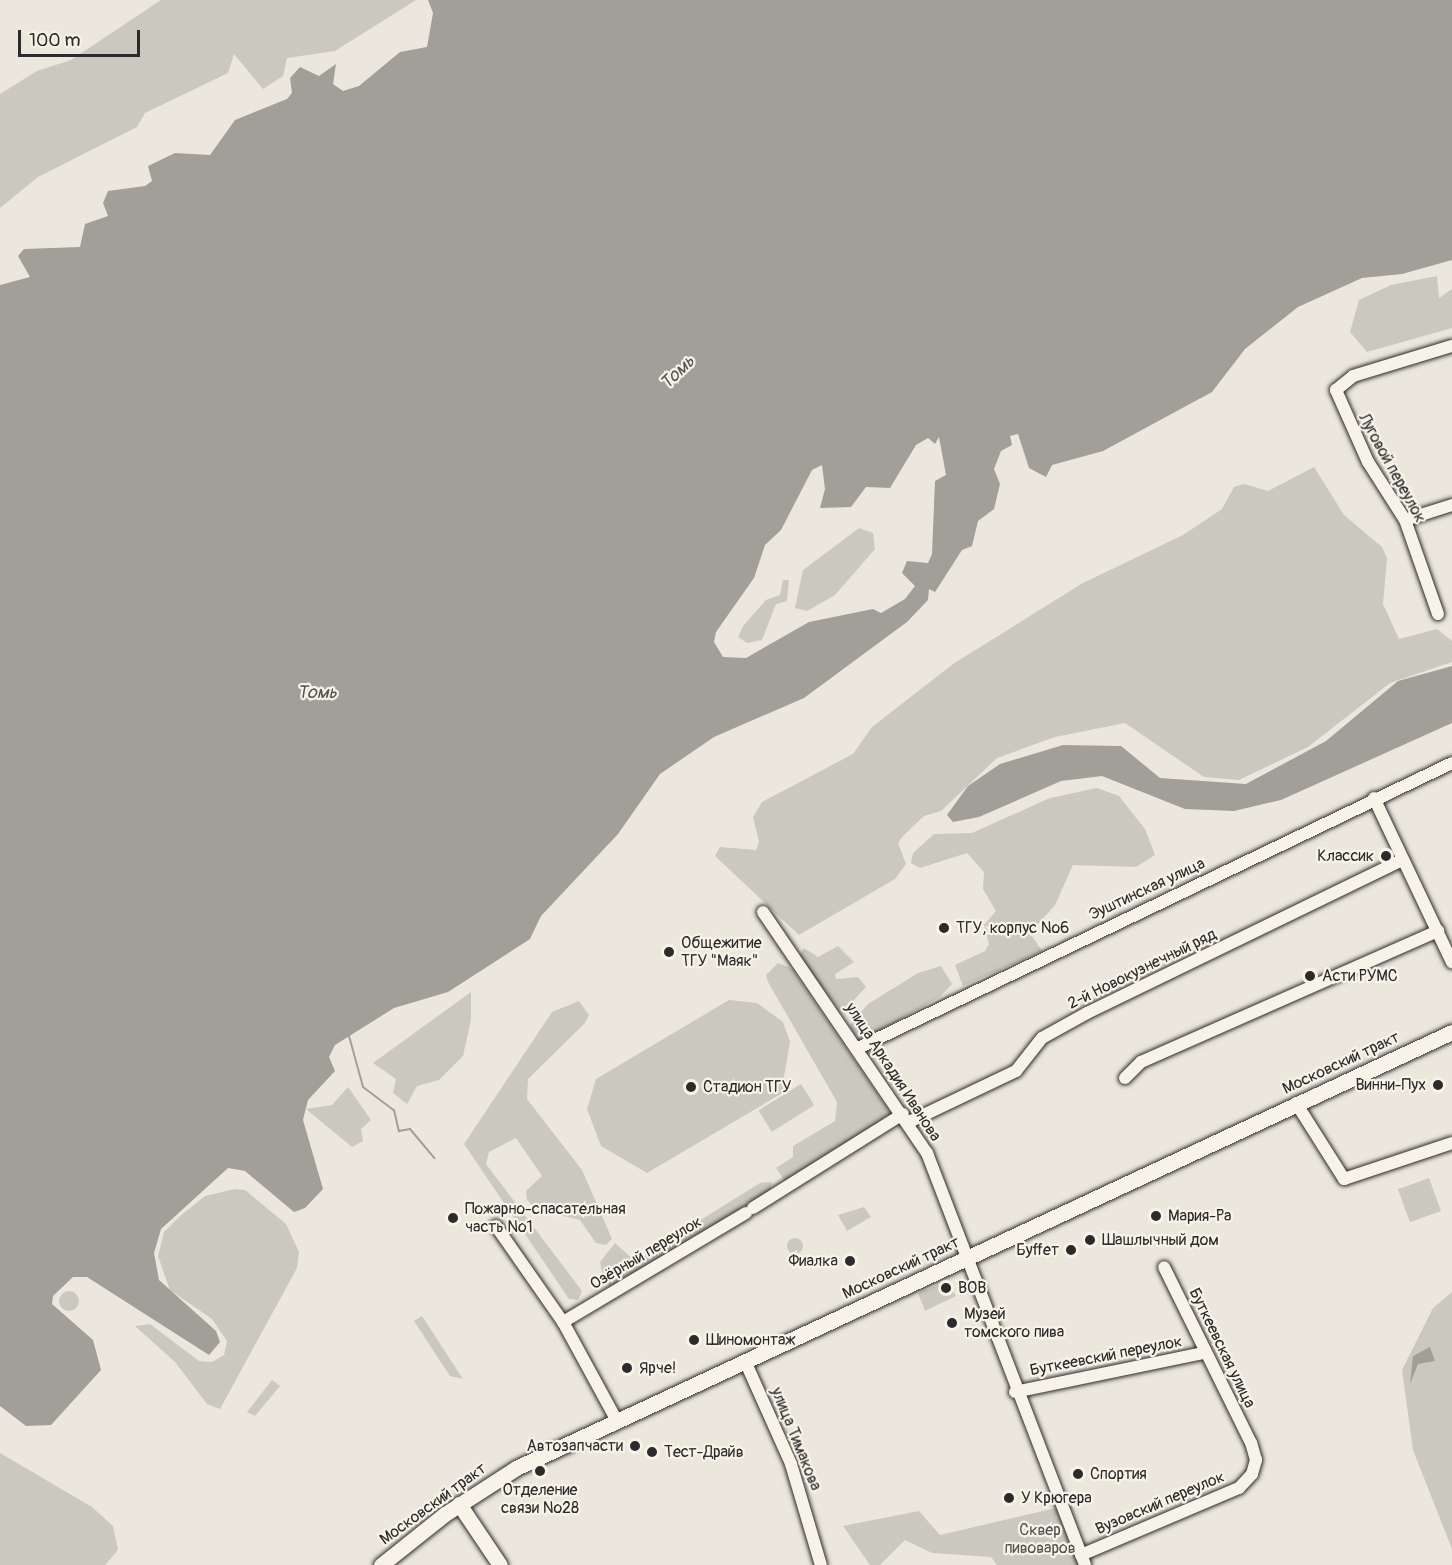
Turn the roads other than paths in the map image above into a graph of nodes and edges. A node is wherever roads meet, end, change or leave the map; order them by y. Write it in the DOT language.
graph roads {
  1 [pos="1452,346"];
  2 [pos="1452,505"];
  3 [pos="1405,520"];
  4 [pos="1438,614"];
  5 [pos="1452,763"];
  6 [pos="1374,798"];
  7 [pos="1402,860"];
  8 [pos="764,912"];
  9 [pos="1438,931"];
  10 [pos="1452,962"];
  11 [pos="1452,1032"];
  12 [pos="858,1048"];
  13 [pos="1125,1078"];
  14 [pos="1296,1103"];
  15 [pos="906,1118"];
  16 [pos="1452,1143"];
  17 [pos="496,1226"];
  18 [pos="968,1257"];
  19 [pos="1164,1267"];
  20 [pos="563,1322"];
  21 [pos="1204,1353"];
  22 [pos="745,1361"];
  23 [pos="1015,1392"];
  24 [pos="617,1421"];
  25 [pos="1251,1443"];
  26 [pos="459,1504"];
  27 [pos="1083,1560"];
  28 [pos="381,1565"];
  29 [pos="500,1565"];
  30 [pos="821,1565"];
  1 -- 3 [label="street, Луговой переулок"];
  2 -- 3 [label="street"];
  3 -- 4 [label="street, Луговой переулок"];
  5 -- 6 [label="street, Эуштинская улица"];
  6 -- 7 [label="street"];
  6 -- 12 [label="street, Эуштинская улица"];
  7 -- 9 [label="street"];
  7 -- 15 [label="street, 2-й Новокузнечный ряд"];
  8 -- 12 [label="street, улица Аркадия Иванова"];
  9 -- 10 [label="street"];
  9 -- 13 [label="street"];
  11 -- 14 [label="main road, Московский тракт"];
  12 -- 15 [label="street, улица Аркадия Иванова"];
  14 -- 16 [label="street"];
  14 -- 18 [label="main road, Московский тракт"];
  15 -- 18 [label="street, улица Аркадия Иванова"];
  15 -- 20 [label="street, Озёрный переулок"];
  17 -- 20 [label="street"];
  18 -- 22 [label="main road, Московский тракт"];
  18 -- 23 [label="street, улица Аркадия Иванова"];
  19 -- 21 [label="street, Буткеевская улица"];
  20 -- 24 [label="street"];
  21 -- 23 [label="street, Буткеевский переулок"];
  21 -- 25 [label="street, Буткеевская улица"];
  22 -- 24 [label="main road, Московский тракт"];
  22 -- 30 [label="street, улица Тимакова"];
  23 -- 27 [label="street, улица Аркадия Иванова"];
  24 -- 26 [label="main road, Московский тракт"];
  25 -- 27 [label="street, Вузовский переулок"];
  26 -- 28 [label="main road, Московский тракт"];
  26 -- 29 [label="main road"];
}
